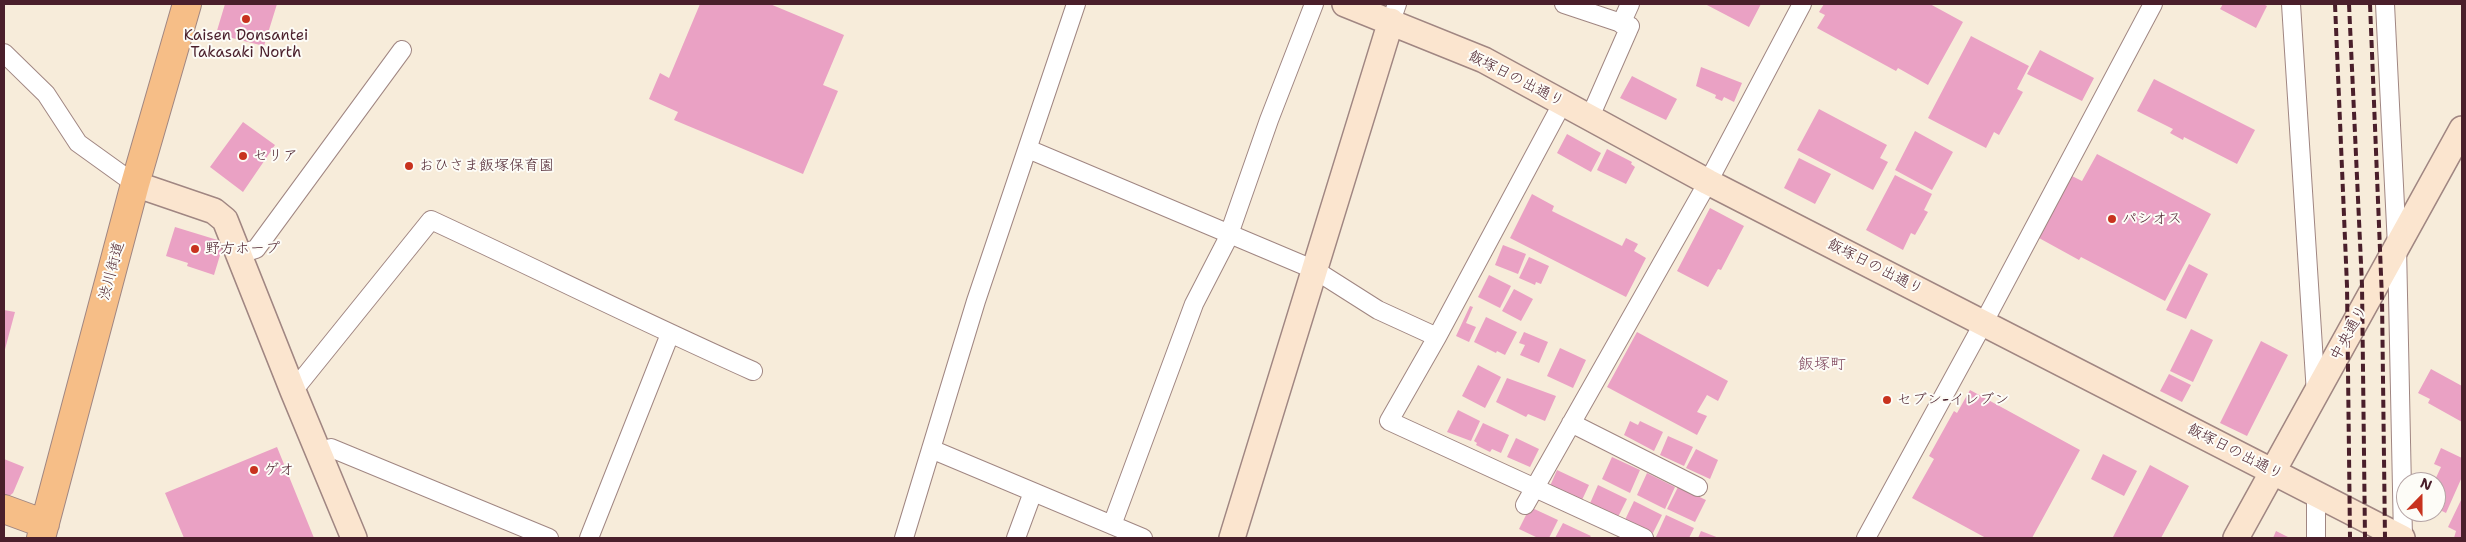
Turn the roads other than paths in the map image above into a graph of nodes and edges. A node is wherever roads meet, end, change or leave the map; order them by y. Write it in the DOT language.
graph roads {
  1 [pos="187,4"];
  2 [pos="1076,4"];
  3 [pos="1314,4"];
  4 [pos="1345,4"];
  5 [pos="1564,4"];
  6 [pos="1630,4"];
  7 [pos="1802,4"];
  8 [pos="2152,4"];
  9 [pos="2291,4"];
  10 [pos="2385,4"];
  11 [pos="1394,12"];
  12 [pos="1621,24"];
  13 [pos="402,50"];
  14 [pos="4,53"];
  15 [pos="1563,102"];
  16 [pos="1590,117"];
  17 [pos="2462,129"];
  18 [pos="1028,149"];
  19 [pos="1708,182"];
  20 [pos="135,184"];
  21 [pos="1229,234"];
  22 [pos="2397,246"];
  23 [pos="240,254"];
  24 [pos="1314,270"];
  25 [pos="1984,322"];
  26 [pos="670,334"];
  27 [pos="1437,337"];
  28 [pos="753,370"];
  29 [pos="293,391"];
  30 [pos="2316,394"];
  31 [pos="1571,424"];
  32 [pos="931,449"];
  33 [pos="319,452"];
  34 [pos="2273,471"];
  35 [pos="1698,487"];
  36 [pos="1534,488"];
  37 [pos="1033,492"];
  38 [pos="2316,493"];
  39 [pos="1524,505"];
  40 [pos="4,509"];
  41 [pos="1112,525"];
  42 [pos="43,531"];
  43 [pos="354,538"];
  44 [pos="549,538"];
  45 [pos="589,538"];
  46 [pos="904,538"];
  47 [pos="1016,538"];
  48 [pos="1143,538"];
  49 [pos="1232,538"];
  50 [pos="1644,538"];
  51 [pos="1866,538"];
  52 [pos="2236,538"];
  53 [pos="2316,538"];
  54 [pos="2402,538"];
  1 -- 20 [label="main road, 渋川街道"];
  2 -- 18 [label="street"];
  3 -- 21 [label="street"];
  4 -- 11 [label="street, 飯塚日の出通り"];
  5 -- 12 [label="street"];
  6 -- 12 [label="street"];
  7 -- 19 [label="street"];
  8 -- 25 [label="street"];
  9 -- 30 [label="street"];
  10 -- 22 [label="street"];
  11 -- 15 [label="street, 飯塚日の出通り"];
  11 -- 24 [label="street"];
  12 -- 16 [label="street"];
  13 -- 23 [label="street"];
  14 -- 20 [label="street"];
  15 -- 16 [label="street, 飯塚日の出通り"];
  15 -- 27 [label="street"];
  16 -- 19 [label="street, 飯塚日の出通り"];
  17 -- 22 [label="street, 中央通り"];
  18 -- 21 [label="street"];
  18 -- 32 [label="street"];
  19 -- 25 [label="street, 飯塚日の出通り"];
  19 -- 31 [label="street"];
  20 -- 23 [label="street"];
  20 -- 42 [label="main road, 渋川街道"];
  21 -- 24 [label="street"];
  21 -- 41 [label="street"];
  22 -- 30 [label="street, 中央通り"];
  22 -- 54 [label="street"];
  23 -- 29 [label="street"];
  24 -- 27 [label="street"];
  24 -- 49 [label="street"];
  25 -- 34 [label="street, 飯塚日の出通り"];
  25 -- 51 [label="street"];
  26 -- 28 [label="street"];
  26 -- 29 [label="street"];
  26 -- 45 [label="street"];
  27 -- 36 [label="street"];
  29 -- 33 [label="street"];
  30 -- 34 [label="street, 中央通り"];
  31 -- 35 [label="street"];
  31 -- 36 [label="street"];
  32 -- 37 [label="street"];
  32 -- 46 [label="street"];
  33 -- 43 [label="street"];
  33 -- 44 [label="street"];
  34 -- 38 [label="street, 飯塚日の出通り"];
  34 -- 52 [label="street, 中央通り"];
  36 -- 39 [label="street"];
  36 -- 50 [label="street"];
  37 -- 41 [label="street"];
  37 -- 47 [label="street"];
  38 -- 53 [label="street"];
  38 -- 54 [label="street, 飯塚日の出通り"];
  40 -- 42 [label="main road"];
  41 -- 48 [label="street"];
}
